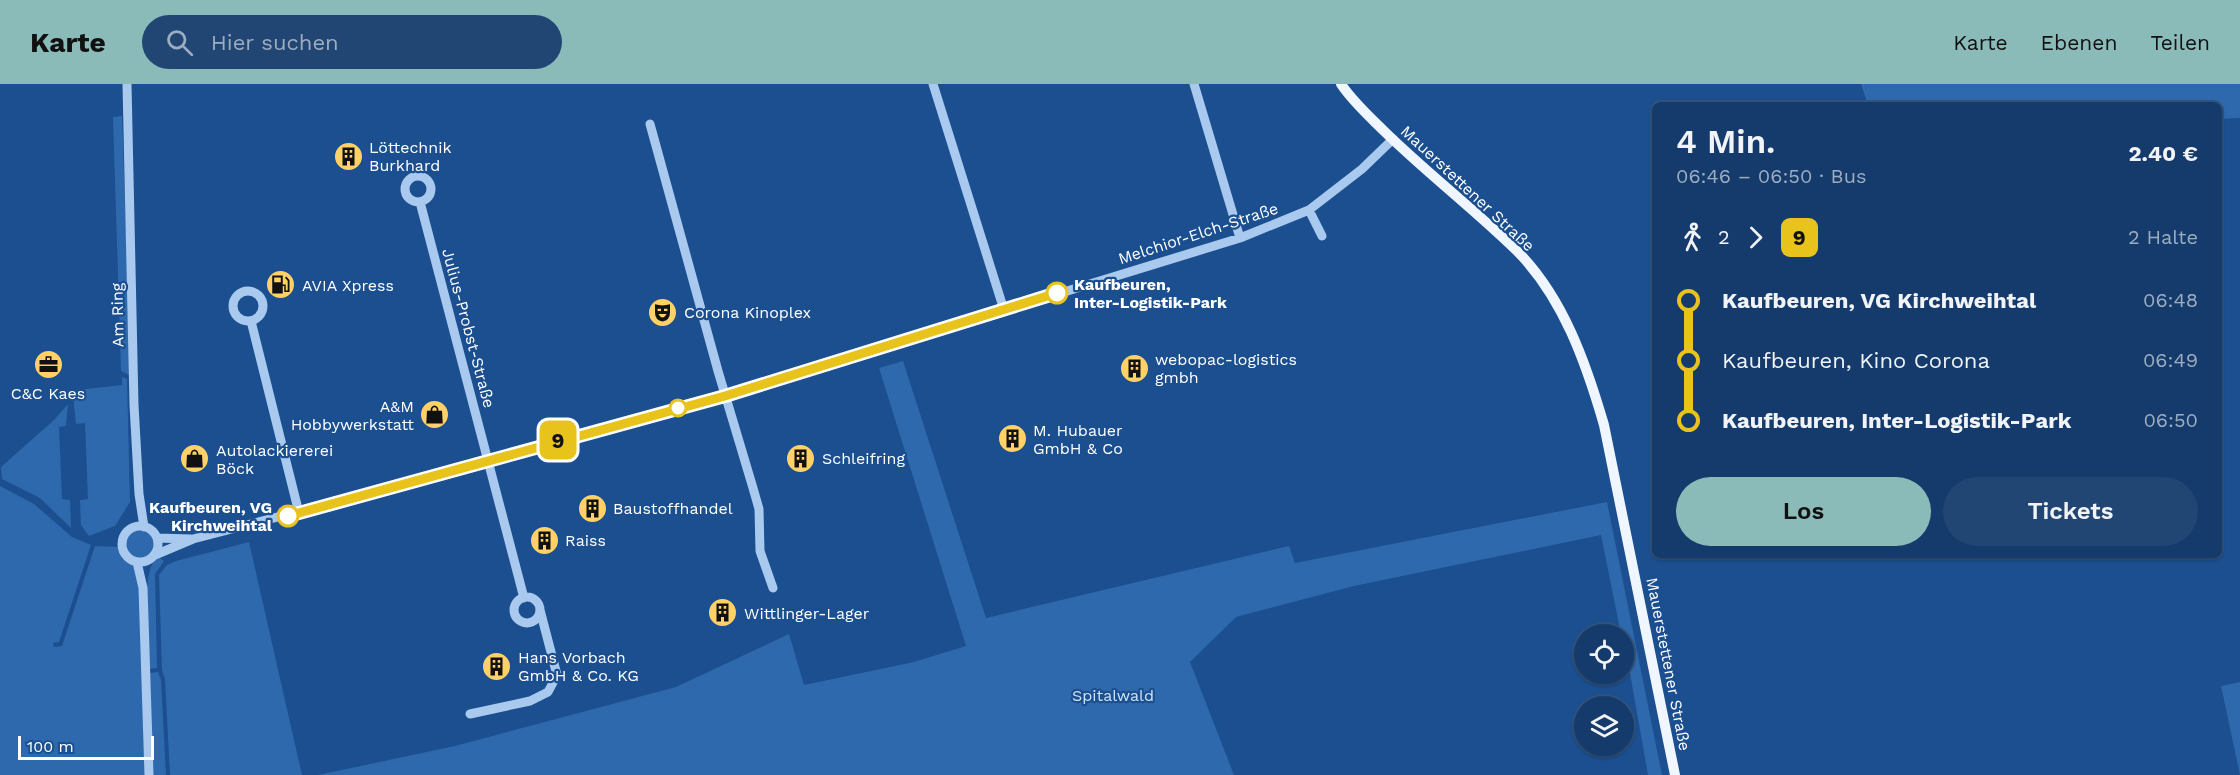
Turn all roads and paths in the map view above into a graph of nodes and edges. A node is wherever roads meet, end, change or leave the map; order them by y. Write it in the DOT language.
graph roads {
  1 [pos="127,84"];
  2 [pos="933,84"];
  3 [pos="1194,84"];
  4 [pos="1341,84"];
  5 [pos="650,124"];
  6 [pos="1393,139"];
  7 [pos="420,202"];
  8 [pos="1309,210"];
  9 [pos="1322,236"];
  10 [pos="1240,238"];
  11 [pos="1004,310"];
  12 [pos="251,321"];
  13 [pos="725,396"];
  14 [pos="489,462"];
  15 [pos="299,513"];
  16 [pos="140,527"];
  17 [pos="157,538"];
  18 [pos="193,539"];
  19 [pos="151,557"];
  20 [pos="137,562"];
  21 [pos="143,588"];
  22 [pos="774,588"];
  23 [pos="524,598"];
  24 [pos="540,610"];
  25 [pos="470,714"];
  26 [pos="149,775"];
  27 [pos="1675,775"];
  1 -- 16 [label="street, Am Ring"];
  2 -- 11 [label="street"];
  3 -- 10 [label="street"];
  4 -- 6 [label="main road, Mauerstettener Straße"];
  5 -- 13 [label="street"];
  6 -- 8 [label="street, Melchior-Elch-Straße"];
  6 -- 27 [label="main road, Mauerstettener Straße"];
  7 -- 14 [label="street, Julius-Probst-Straße"];
  8 -- 9 [label="street"];
  8 -- 10 [label="street, Melchior-Elch-Straße"];
  10 -- 11 [label="street, Melchior-Elch-Straße"];
  11 -- 13 [label="street, Melchior-Elch-Straße"];
  12 -- 15 [label="street"];
  13 -- 14 [label="street, Melchior-Elch-Straße"];
  13 -- 22 [label="street"];
  14 -- 15 [label="street, Melchior-Elch-Straße"];
  14 -- 23 [label="street, Julius-Probst-Straße"];
  15 -- 18 [label="street, Melchior-Elch-Straße"];
  16 -- 17 [label="street"];
  16 -- 20 [label="street"];
  17 -- 18 [label="street, Melchior-Elch-Straße"];
  17 -- 19 [label="street"];
  18 -- 19 [label="street, Melchior-Elch-Straße"];
  19 -- 20 [label="street"];
  19 -- 21 [label="street"];
  20 -- 21 [label="street"];
  21 -- 26 [label="street"];
  23 -- 24 [label="street"];
  23 -- 24 [label="street"];
  24 -- 25 [label="street"];
}
